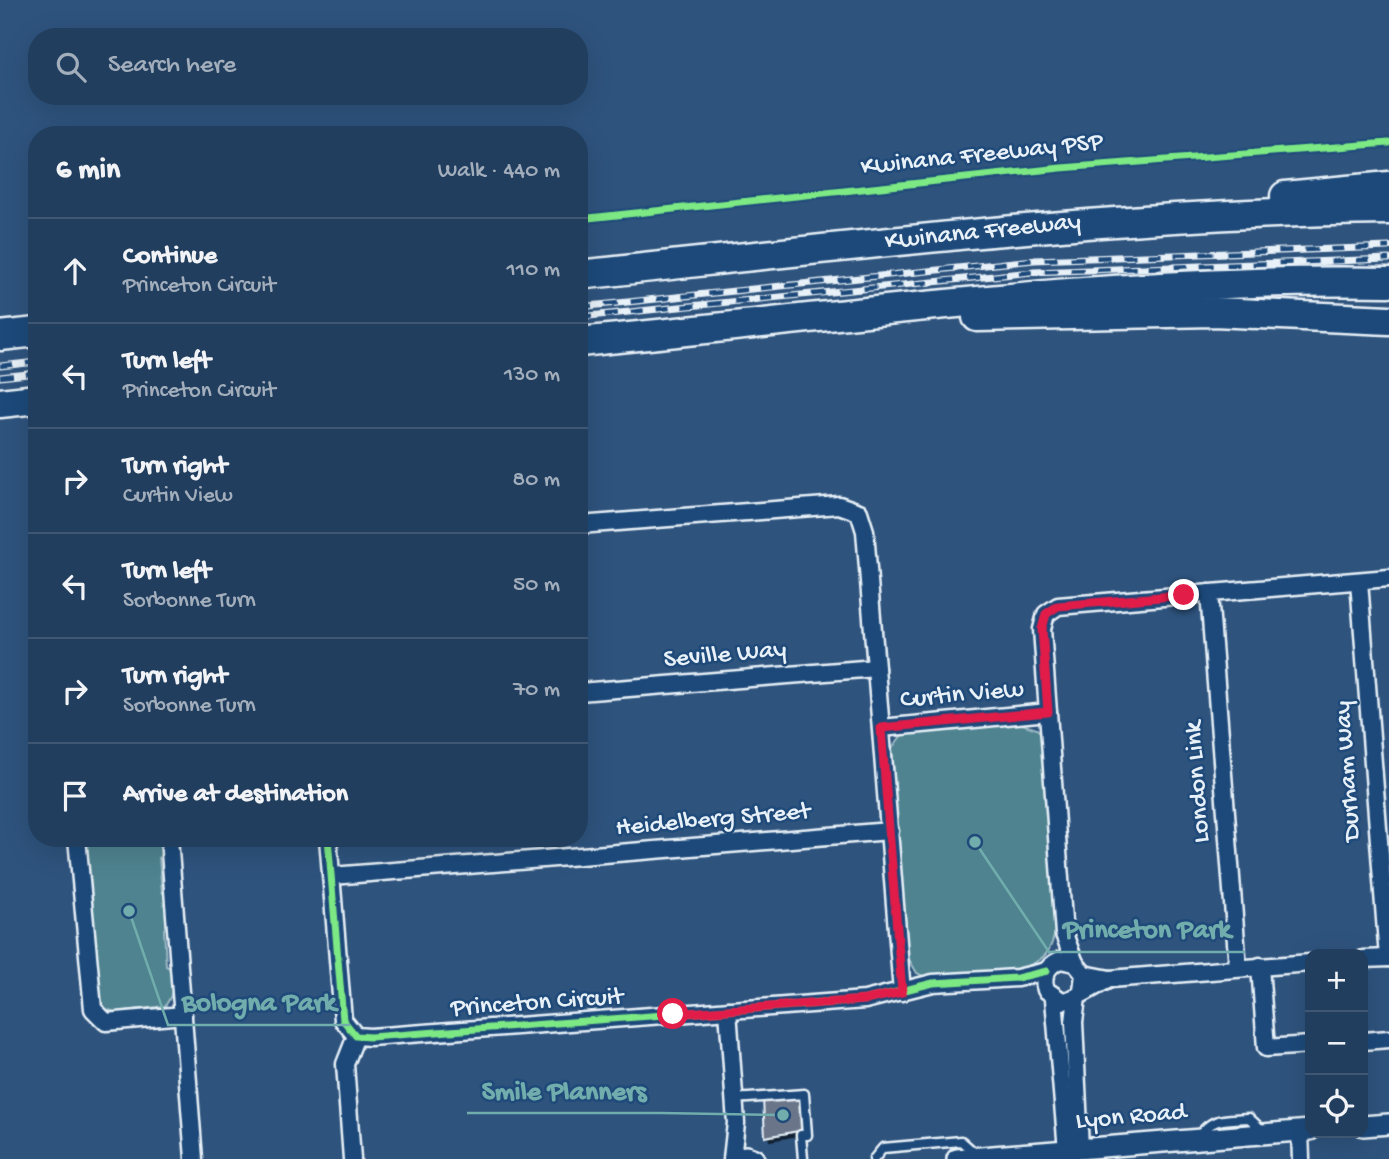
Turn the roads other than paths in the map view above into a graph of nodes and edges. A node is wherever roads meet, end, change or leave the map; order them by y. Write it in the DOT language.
graph roads {
  1 [pos="1389,186"];
  2 [pos="1389,210"];
  3 [pos="1063,224"];
  4 [pos="588,274"];
  5 [pos="1389,282"];
  6 [pos="1389,320"];
  7 [pos="789,322"];
  8 [pos="28,333"];
  9 [pos="0,336"];
  10 [pos="588,341"];
  11 [pos="28,400"];
  12 [pos="0,403"];
  13 [pos="588,525"];
  14 [pos="1389,578"];
  15 [pos="1359,581"];
  16 [pos="1209,593"];
  17 [pos="876,668"];
  18 [pos="588,691"];
  19 [pos="1048,712"];
  20 [pos="881,728"];
  21 [pos="1381,762"];
  22 [pos="890,831"];
  23 [pos="78,847"];
  24 [pos="170,847"];
  25 [pos="329,847"];
  26 [pos="332,877"];
  27 [pos="1064,934"];
  28 [pos="1388,958"];
  29 [pos="1368,960"];
  30 [pos="1305,963"];
  31 [pos="1052,966"];
  32 [pos="1260,966"];
  33 [pos="1238,968"];
  34 [pos="1080,969"];
  35 [pos="1017,978"];
  36 [pos="1110,979"];
  37 [pos="902,992"];
  38 [pos="1080,994"];
  39 [pos="1050,995"];
  40 [pos="728,1010"];
  41 [pos="183,1015"];
  42 [pos="356,1035"];
  43 [pos="1389,1039"];
  44 [pos="1368,1041"];
  45 [pos="1305,1045"];
  46 [pos="734,1099"];
  47 [pos="736,1123"];
  48 [pos="1389,1124"];
  49 [pos="1368,1126"];
  50 [pos="1305,1131"];
  51 [pos="1074,1149"];
  52 [pos="979,1157"];
  53 [pos="194,1159"];
  54 [pos="352,1159"];
  55 [pos="734,1159"];
  56 [pos="754,1159"];
  57 [pos="803,1159"];
  58 [pos="874,1159"];
  59 [pos="957,1159"];
  60 [pos="1301,1159"];
  1 -- 3 [label="highway"];
  2 -- 3 [label="highway, Kwinana Freeway"];
  3 -- 4 [label="highway, Kwinana Freeway"];
  5 -- 7 [label="highway"];
  6 -- 7 [label="highway"];
  7 -- 10 [label="highway"];
  8 -- 9 [label="highway"];
  11 -- 12 [label="highway"];
  13 -- 17 [label="street"];
  14 -- 15 [label="street"];
  15 -- 16 [label="street"];
  15 -- 21 [label="street, Durham Way"];
  16 -- 19 [label="street"];
  16 -- 33 [label="street, London Link"];
  17 -- 18 [label="street, Seville Way"];
  17 -- 20 [label="street"];
  19 -- 20 [label="street, Curtin View"];
  19 -- 27 [label="street"];
  20 -- 22 [label="street"];
  21 -- 28 [label="street, Durham Way"];
  22 -- 26 [label="street, Heidelberg Street"];
  22 -- 37 [label="street"];
  23 -- 41 [label="street"];
  24 -- 41 [label="street"];
  25 -- 26 [label="street"];
  26 -- 42 [label="street"];
  27 -- 31 [label="street"];
  27 -- 34 [label="street"];
  28 -- 29 [label="street"];
  30 -- 32 [label="street"];
  31 -- 34 [label="street"];
  31 -- 35 [label="street, Princeton Circuit"];
  31 -- 39 [label="street"];
  32 -- 33 [label="street"];
  32 -- 45 [label="street"];
  33 -- 36 [label="street"];
  34 -- 36 [label="street"];
  34 -- 38 [label="street"];
  35 -- 37 [label="street, Princeton Circuit"];
  35 -- 39 [label="street, Princeton Circuit"];
  36 -- 38 [label="street"];
  37 -- 40 [label="street, Princeton Circuit"];
  38 -- 39 [label="street"];
  38 -- 51 [label="street"];
  39 -- 51 [label="street"];
  40 -- 42 [label="street, Princeton Circuit"];
  40 -- 46 [label="street"];
  41 -- 53 [label="street"];
  42 -- 54 [label="street"];
  43 -- 44 [label="street"];
  46 -- 47 [label="street"];
  46 -- 57 [label="lane"];
  47 -- 55 [label="street"];
  47 -- 56 [label="street"];
  48 -- 49 [label="street"];
  50 -- 51 [label="street, Lyon Road"];
  50 -- 60 [label="street"];
  51 -- 52 [label="street, Lyon Road"];
  52 -- 58 [label="lane"];
  52 -- 59 [label="street, Lyon Road"];
  55 -- 56 [label="street"];
}
